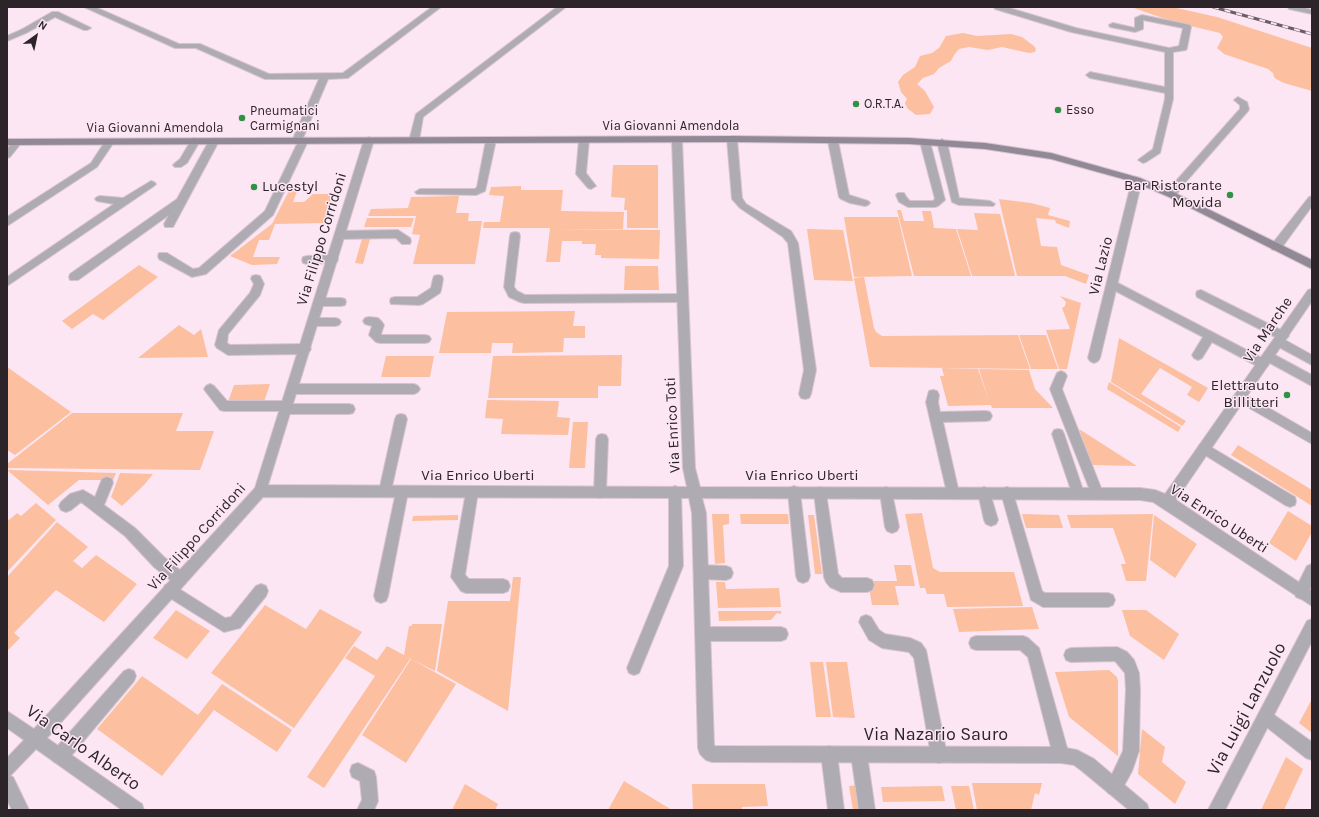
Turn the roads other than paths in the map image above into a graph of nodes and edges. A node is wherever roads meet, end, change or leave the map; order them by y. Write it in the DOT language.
graph roads {
  1 [pos="88,7"];
  2 [pos="438,7"];
  3 [pos="562,7"];
  4 [pos="998,7"];
  5 [pos="1292,7"];
  6 [pos="1312,12"];
  7 [pos="1113,25"];
  8 [pos="86,28"];
  9 [pos="7,39"];
  10 [pos="1169,50"];
  11 [pos="1090,75"];
  12 [pos="325,76"];
  13 [pos="1169,91"];
  14 [pos="1238,100"];
  15 [pos="369,140"];
  16 [pos="491,140"];
  17 [pos="584,140"];
  18 [pos="676,140"];
  19 [pos="732,140"];
  20 [pos="196,141"];
  21 [pos="300,141"];
  22 [pos="414,141"];
  23 [pos="833,141"];
  24 [pos="7,142"];
  25 [pos="18,142"];
  26 [pos="109,142"];
  27 [pos="214,142"];
  28 [pos="925,142"];
  29 [pos="942,142"];
  30 [pos="7,155"];
  31 [pos="1143,160"];
  32 [pos="178,165"];
  33 [pos="1137,180"];
  34 [pos="150,184"];
  35 [pos="591,186"];
  36 [pos="420,192"];
  37 [pos="901,195"];
  38 [pos="1172,195"];
  39 [pos="100,199"];
  40 [pos="1312,199"];
  41 [pos="182,201"];
  42 [pos="124,202"];
  43 [pos="865,203"];
  44 [pos="990,204"];
  45 [pos="7,222"];
  46 [pos="169,224"];
  47 [pos="340,235"];
  48 [pos="515,236"];
  49 [pos="406,241"];
  50 [pos="1276,247"];
  51 [pos="163,256"];
  52 [pos="308,260"];
  53 [pos="333,260"];
  54 [pos="1312,265"];
  55 [pos="74,277"];
  56 [pos="256,279"];
  57 [pos="438,279"];
  58 [pos="7,282"];
  59 [pos="1112,284"];
  60 [pos="1312,293"];
  61 [pos="1201,294"];
  62 [pos="682,298"];
  63 [pos="395,301"];
  64 [pos="320,302"];
  65 [pos="341,302"];
  66 [pos="369,321"];
  67 [pos="314,322"];
  68 [pos="335,322"];
  69 [pos="1210,336"];
  70 [pos="425,339"];
  71 [pos="1281,339"];
  72 [pos="305,349"];
  73 [pos="1198,355"];
  74 [pos="1094,358"];
  75 [pos="1312,360"];
  76 [pos="1266,361"];
  77 [pos="1061,376"];
  78 [pos="1312,381"];
  79 [pos="210,389"];
  80 [pos="293,389"];
  81 [pos="414,389"];
  82 [pos="1047,392"];
  83 [pos="805,394"];
  84 [pos="933,395"];
  85 [pos="1241,397"];
  86 [pos="1060,398"];
  87 [pos="287,408"];
  88 [pos="349,409"];
  89 [pos="986,416"];
  90 [pos="935,417"];
  91 [pos="401,419"];
  92 [pos="1058,434"];
  93 [pos="602,439"];
  94 [pos="1312,439"];
  95 [pos="1204,448"];
  96 [pos="108,483"];
  97 [pos="260,491"];
  98 [pos="385,491"];
  99 [pos="402,492"];
  100 [pos="472,492"];
  101 [pos="600,492"];
  102 [pos="675,492"];
  103 [pos="694,492"];
  104 [pos="794,492"];
  105 [pos="820,492"];
  106 [pos="886,493"];
  107 [pos="953,493"];
  108 [pos="984,493"];
  109 [pos="1007,493"];
  110 [pos="1078,493"];
  111 [pos="1097,493"];
  112 [pos="1290,501"];
  113 [pos="1167,502"];
  114 [pos="66,506"];
  115 [pos="97,507"];
  116 [pos="991,520"];
  117 [pos="892,527"];
  118 [pos="1312,571"];
  119 [pos="701,572"];
  120 [pos="726,573"];
  121 [pos="803,576"];
  122 [pos="180,579"];
  123 [pos="867,585"];
  124 [pos="503,586"];
  125 [pos="170,590"];
  126 [pos="261,591"];
  127 [pos="381,596"];
  128 [pos="1306,596"];
  129 [pos="1108,600"];
  130 [pos="866,622"];
  131 [pos="1312,626"];
  132 [pos="703,634"];
  133 [pos="781,634"];
  134 [pos="976,643"];
  135 [pos="1071,655"];
  136 [pos="634,668"];
  137 [pos="129,676"];
  138 [pos="1265,717"];
  139 [pos="7,719"];
  140 [pos="35,738"];
  141 [pos="1312,752"];
  142 [pos="712,754"];
  143 [pos="829,754"];
  144 [pos="859,754"];
  145 [pos="939,755"];
  146 [pos="1061,755"];
  147 [pos="60,756"];
  148 [pos="7,770"];
  149 [pos="358,771"];
  150 [pos="7,783"];
  151 [pos="1114,787"];
  152 [pos="21,810"];
  153 [pos="136,810"];
  154 [pos="364,810"];
  155 [pos="836,810"];
  156 [pos="868,810"];
  157 [pos="1141,810"];
  158 [pos="1216,810"];
  1 -- 12 [label="street"];
  2 -- 12 [label="street"];
  3 -- 22 [label="street"];
  4 -- 10 [label="street"];
  5 -- 6 [label="street"];
  7 -- 10 [label="street"];
  8 -- 9 [label="street"];
  10 -- 13 [label="street"];
  11 -- 13 [label="street"];
  12 -- 21 [label="street"];
  13 -- 31 [label="street"];
  14 -- 38 [label="street"];
  15 -- 21 [label="main road, Via Giovanni Amendola"];
  15 -- 22 [label="main road, Via Giovanni Amendola"];
  15 -- 47 [label="street, Via Filippo Corridoni"];
  16 -- 17 [label="main road, Via Giovanni Amendola"];
  16 -- 22 [label="main road, Via Giovanni Amendola"];
  16 -- 36 [label="street"];
  17 -- 18 [label="main road, Via Giovanni Amendola"];
  17 -- 35 [label="street"];
  18 -- 19 [label="main road, Via Giovanni Amendola"];
  18 -- 62 [label="street, Via Enrico Toti"];
  19 -- 23 [label="main road, Via Giovanni Amendola"];
  19 -- 83 [label="street"];
  20 -- 26 [label="main road, Via Giovanni Amendola"];
  20 -- 27 [label="main road, Via Giovanni Amendola"];
  20 -- 32 [label="street"];
  21 -- 27 [label="main road, Via Giovanni Amendola"];
  21 -- 51 [label="street"];
  23 -- 28 [label="main road, Via Giovanni Amendola"];
  23 -- 43 [label="street"];
  24 -- 25 [label="main road, Via Giovanni Amendola"];
  25 -- 26 [label="main road, Via Giovanni Amendola"];
  25 -- 30 [label="street"];
  26 -- 45 [label="street"];
  27 -- 41 [label="street"];
  28 -- 29 [label="main road, Via Giovanni Amendola"];
  28 -- 37 [label="street"];
  29 -- 33 [label="main road, Via Giovanni Amendola"];
  29 -- 44 [label="street"];
  33 -- 38 [label="main road, Via Giovanni Amendola"];
  33 -- 59 [label="street, Via Lazio"];
  34 -- 42 [label="street"];
  38 -- 50 [label="main road, Via Giovanni Amendola"];
  39 -- 42 [label="street"];
  40 -- 50 [label="street"];
  41 -- 46 [label="street"];
  41 -- 55 [label="street"];
  42 -- 58 [label="street"];
  47 -- 49 [label="street"];
  47 -- 53 [label="street, Via Filippo Corridoni"];
  48 -- 62 [label="street"];
  50 -- 54 [label="main road, Via Giovanni Amendola"];
  52 -- 53 [label="street"];
  53 -- 64 [label="street, Via Filippo Corridoni"];
  56 -- 72 [label="street"];
  57 -- 63 [label="street"];
  59 -- 69 [label="street"];
  59 -- 74 [label="street, Via Lazio"];
  60 -- 71 [label="street, Via Marche"];
  61 -- 71 [label="street"];
  62 -- 103 [label="street, Via Enrico Toti"];
  64 -- 65 [label="street"];
  64 -- 67 [label="street, Via Filippo Corridoni"];
  66 -- 70 [label="street"];
  67 -- 68 [label="street"];
  67 -- 72 [label="street, Via Filippo Corridoni"];
  69 -- 73 [label="street"];
  69 -- 76 [label="street"];
  71 -- 75 [label="street"];
  71 -- 76 [label="street, Via Marche"];
  72 -- 80 [label="street, Via Filippo Corridoni"];
  76 -- 78 [label="street"];
  76 -- 85 [label="street, Via Marche"];
  77 -- 86 [label="street"];
  79 -- 87 [label="street"];
  80 -- 81 [label="street"];
  80 -- 87 [label="street, Via Filippo Corridoni"];
  82 -- 86 [label="street"];
  84 -- 90 [label="street"];
  85 -- 94 [label="street"];
  85 -- 95 [label="street, Via Marche"];
  86 -- 111 [label="street"];
  87 -- 88 [label="street"];
  87 -- 97 [label="street, Via Filippo Corridoni"];
  89 -- 90 [label="street"];
  90 -- 107 [label="street"];
  91 -- 98 [label="street"];
  92 -- 110 [label="street"];
  93 -- 101 [label="street"];
  95 -- 112 [label="street"];
  95 -- 113 [label="street, Via Marche"];
  96 -- 115 [label="street"];
  97 -- 98 [label="street, Via Enrico Uberti"];
  97 -- 122 [label="street, Via Filippo Corridoni"];
  98 -- 99 [label="street, Via Enrico Uberti"];
  99 -- 100 [label="street, Via Enrico Uberti"];
  99 -- 127 [label="street"];
  100 -- 101 [label="street, Via Enrico Uberti"];
  100 -- 124 [label="street"];
  101 -- 102 [label="street, Via Enrico Uberti"];
  102 -- 103 [label="street, Via Enrico Uberti"];
  102 -- 136 [label="street"];
  103 -- 104 [label="street, Via Enrico Uberti"];
  103 -- 119 [label="street, Via Enrico Toti"];
  104 -- 105 [label="street, Via Enrico Uberti"];
  104 -- 121 [label="street"];
  105 -- 106 [label="street, Via Enrico Uberti"];
  105 -- 123 [label="street"];
  106 -- 107 [label="street, Via Enrico Uberti"];
  106 -- 117 [label="street"];
  107 -- 108 [label="street, Via Enrico Uberti"];
  108 -- 109 [label="street, Via Enrico Uberti"];
  108 -- 116 [label="street"];
  109 -- 110 [label="street, Via Enrico Uberti"];
  109 -- 129 [label="street"];
  110 -- 111 [label="street, Via Enrico Uberti"];
  111 -- 113 [label="street, Via Enrico Uberti"];
  113 -- 128 [label="street, Via Enrico Uberti"];
  114 -- 115 [label="street"];
  115 -- 122 [label="street"];
  118 -- 128 [label="street"];
  119 -- 120 [label="street"];
  119 -- 132 [label="street, Via Enrico Toti"];
  122 -- 125 [label="street, Via Filippo Corridoni"];
  125 -- 126 [label="street"];
  125 -- 140 [label="street, Via Filippo Corridoni"];
  130 -- 145 [label="street"];
  131 -- 138 [label="street, Via Luigi Lanzuolo"];
  132 -- 133 [label="street"];
  132 -- 142 [label="street, Via Enrico Toti"];
  134 -- 146 [label="street"];
  135 -- 151 [label="street"];
  137 -- 147 [label="street"];
  138 -- 141 [label="street"];
  138 -- 158 [label="street, Via Luigi Lanzuolo"];
  139 -- 140 [label="street, Via Carlo Alberto"];
  140 -- 147 [label="street, Via Carlo Alberto"];
  140 -- 148 [label="street, Via Filippo Corridoni"];
  142 -- 143 [label="street, Via Nazario Sauro"];
  143 -- 144 [label="street, Via Nazario Sauro"];
  143 -- 155 [label="street"];
  144 -- 145 [label="street, Via Nazario Sauro"];
  144 -- 156 [label="street"];
  145 -- 146 [label="street, Via Nazario Sauro"];
  146 -- 151 [label="street, Via Nazario Sauro"];
  147 -- 153 [label="street, Via Carlo Alberto"];
  149 -- 154 [label="street"];
  150 -- 152 [label="street"];
  151 -- 157 [label="street, Via Nazario Sauro"];
}
